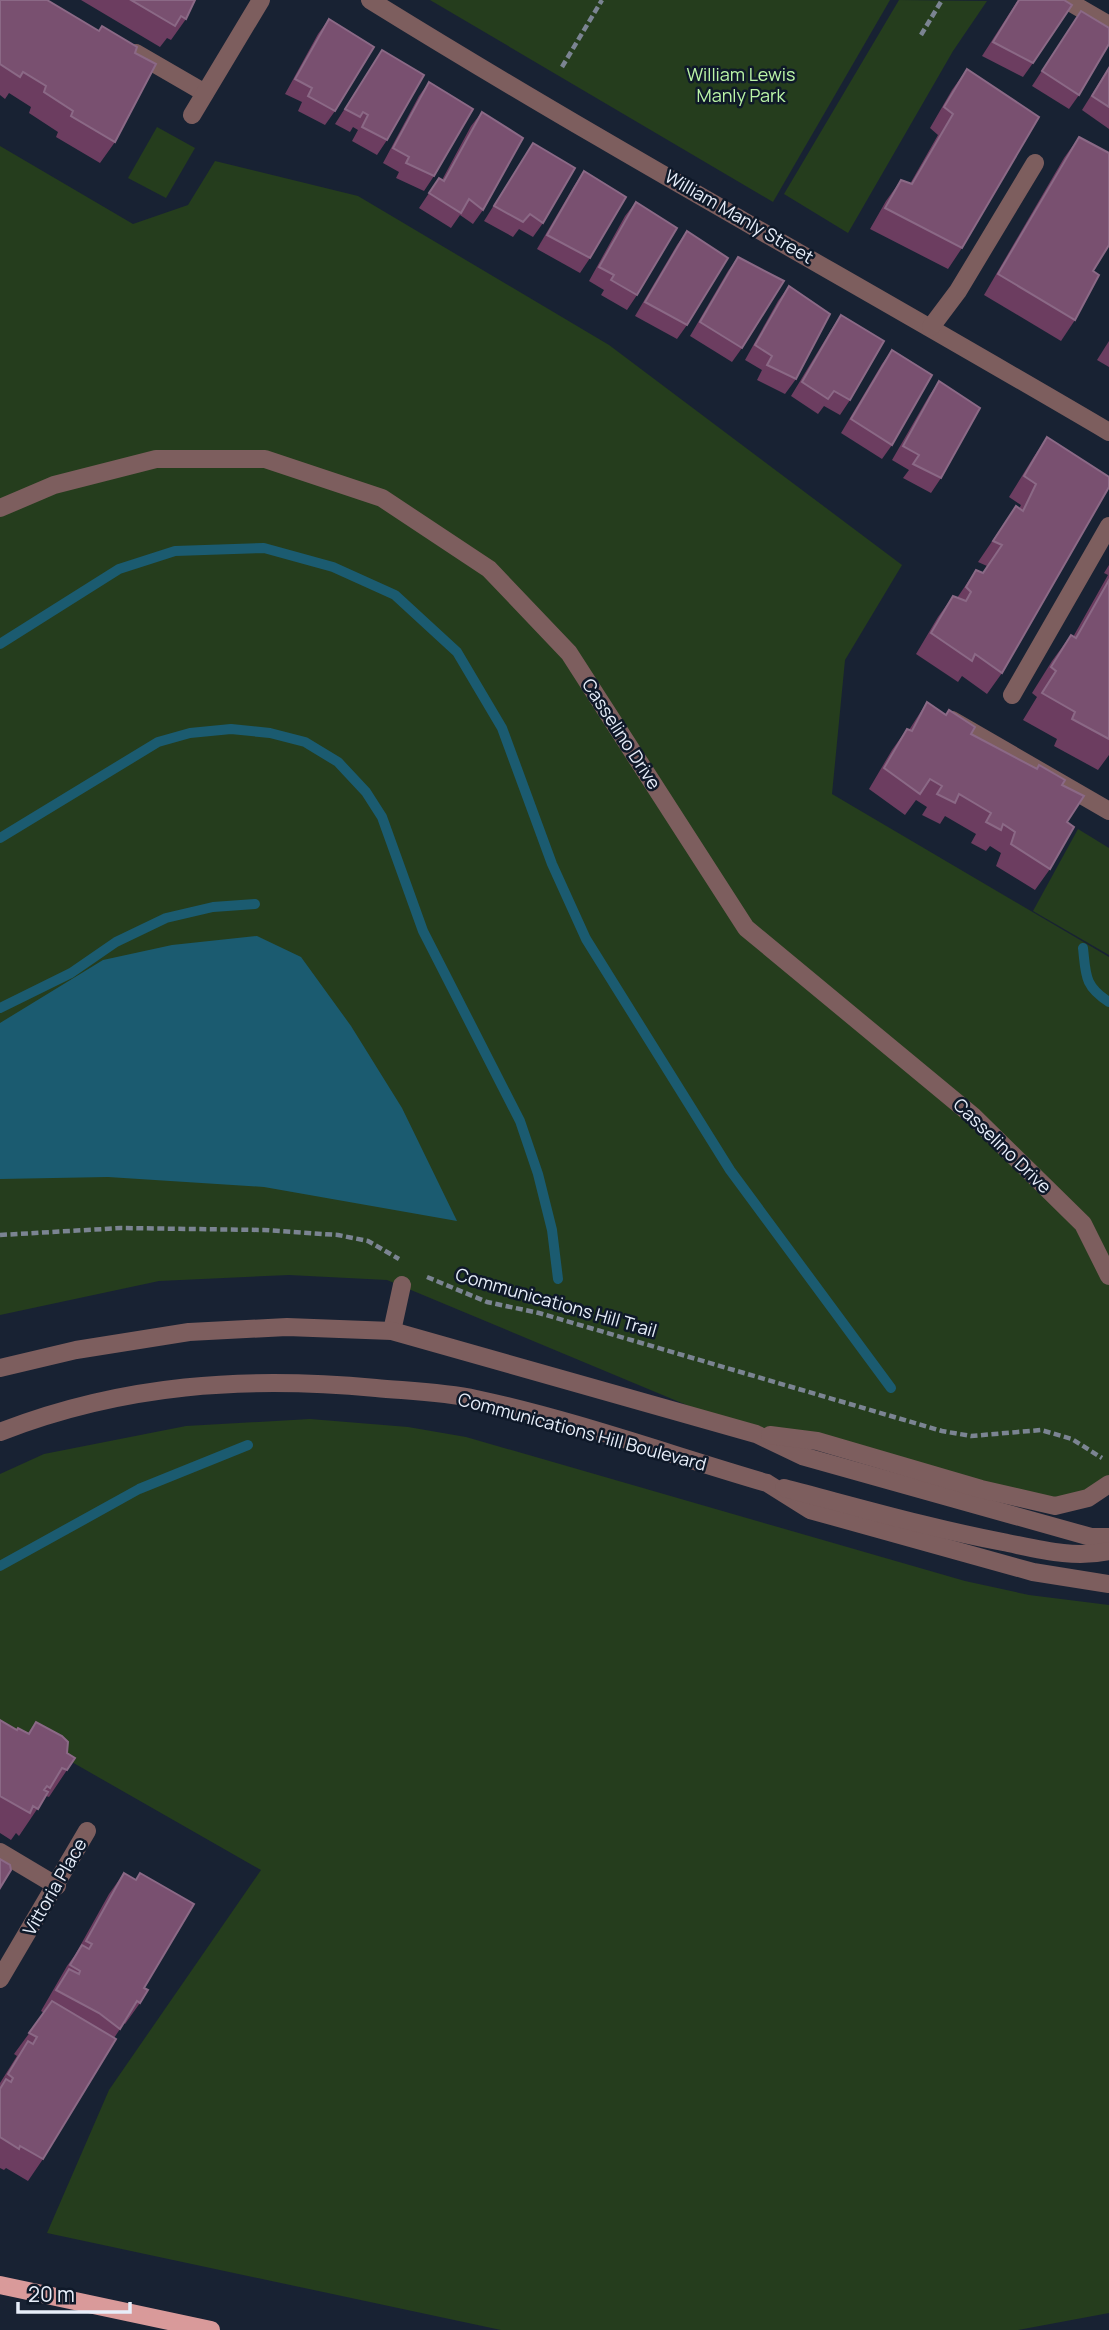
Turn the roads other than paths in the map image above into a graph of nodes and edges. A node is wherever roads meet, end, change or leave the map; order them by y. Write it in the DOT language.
graph roads {
  1 [pos="261,0"];
  2 [pos="370,0"];
  3 [pos="1066,0"];
  4 [pos="1109,25"];
  5 [pos="122,46"];
  6 [pos="205,93"];
  7 [pos="192,115"];
  8 [pos="1035,163"];
  9 [pos="931,327"];
  10 [pos="1109,432"];
  11 [pos="0,508"];
  12 [pos="1109,526"];
  13 [pos="1012,695"];
  14 [pos="932,709"];
  15 [pos="1109,811"];
  16 [pos="1109,1276"];
  17 [pos="402,1285"];
  18 [pos="392,1331"];
  19 [pos="0,1368"];
  20 [pos="0,1432"];
  21 [pos="756,1434"];
  22 [pos="767,1483"];
  23 [pos="1109,1484"];
  24 [pos="1109,1538"];
  25 [pos="1109,1551"];
  26 [pos="1109,1584"];
  27 [pos="88,1831"];
  28 [pos="0,1852"];
  29 [pos="57,1886"];
  30 [pos="0,1979"];
  31 [pos="0,2285"];
  32 [pos="211,2330"];
  1 -- 6 [label="street"];
  2 -- 9 [label="street, William Manly Street"];
  3 -- 4 [label="street"];
  5 -- 6 [label="street"];
  6 -- 7 [label="street"];
  8 -- 9 [label="street"];
  9 -- 10 [label="street, William Manly Street"];
  11 -- 16 [label="street, Casselino Drive"];
  12 -- 13 [label="street"];
  14 -- 15 [label="street"];
  17 -- 18 [label="street"];
  18 -- 19 [label="street"];
  18 -- 21 [label="street"];
  20 -- 22 [label="street, Communications Hill Boulevard"];
  21 -- 23 [label="street"];
  21 -- 24 [label="street"];
  22 -- 25 [label="street"];
  22 -- 26 [label="street, Communications Hill Boulevard"];
  27 -- 29 [label="street, Vittoria Place"];
  28 -- 29 [label="street"];
  29 -- 30 [label="street, Vittoria Place"];
  31 -- 32 [label="main road"];
}
